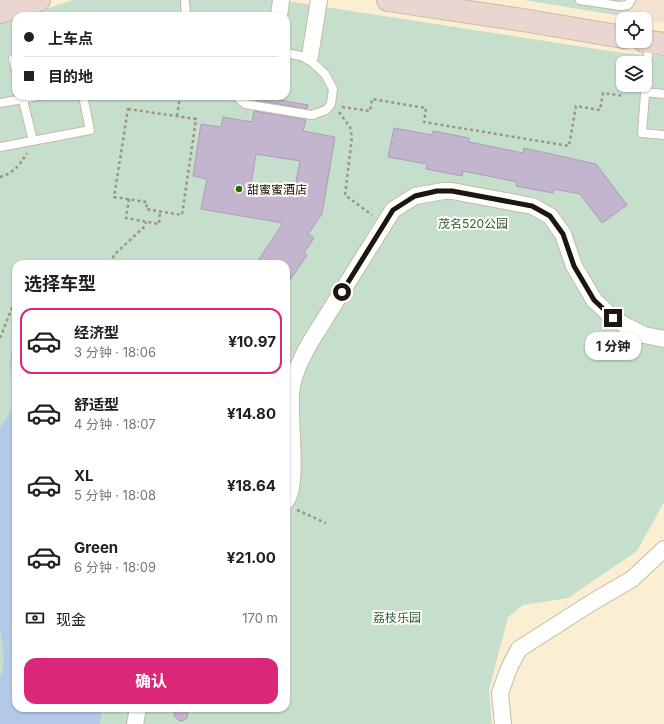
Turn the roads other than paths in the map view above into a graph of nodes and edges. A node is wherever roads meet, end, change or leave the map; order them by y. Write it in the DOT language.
graph roads {
  1 [pos="39,0"];
  2 [pos="185,0"];
  3 [pos="281,0"];
  4 [pos="319,0"];
  5 [pos="388,0"];
  6 [pos="580,0"];
  7 [pos="631,0"];
  8 [pos="0,12"];
  9 [pos="186,12"];
  10 [pos="280,12"];
  11 [pos="616,37"];
  12 [pos="290,54"];
  13 [pos="310,56"];
  14 [pos="645,92"];
  15 [pos="664,94"];
  16 [pos="12,100"];
  17 [pos="23,100"];
  18 [pos="84,100"];
  19 [pos="240,100"];
  20 [pos="0,103"];
  21 [pos="664,134"];
  22 [pos="34,141"];
  23 [pos="0,147"];
  24 [pos="664,339"];
  25 [pos="290,491"];
  26 [pos="664,549"];
  27 [pos="137,712"];
  28 [pos="135,724"];
  29 [pos="503,724"];
  1 -- 8 [label="main road"];
  2 -- 9 [label="lane"];
  3 -- 10 [label="street"];
  4 -- 13 [label="street"];
  5 -- 11 [label="main road"];
  6 -- 7 [label="lane"];
  12 -- 19 [label="lane"];
  14 -- 15 [label="lane"];
  14 -- 21 [label="lane"];
  16 -- 20 [label="lane"];
  17 -- 22 [label="lane"];
  18 -- 22 [label="lane"];
  22 -- 23 [label="lane"];
  24 -- 25 [label="street"];
  26 -- 29 [label="street"];
  27 -- 28 [label="street"];
}
